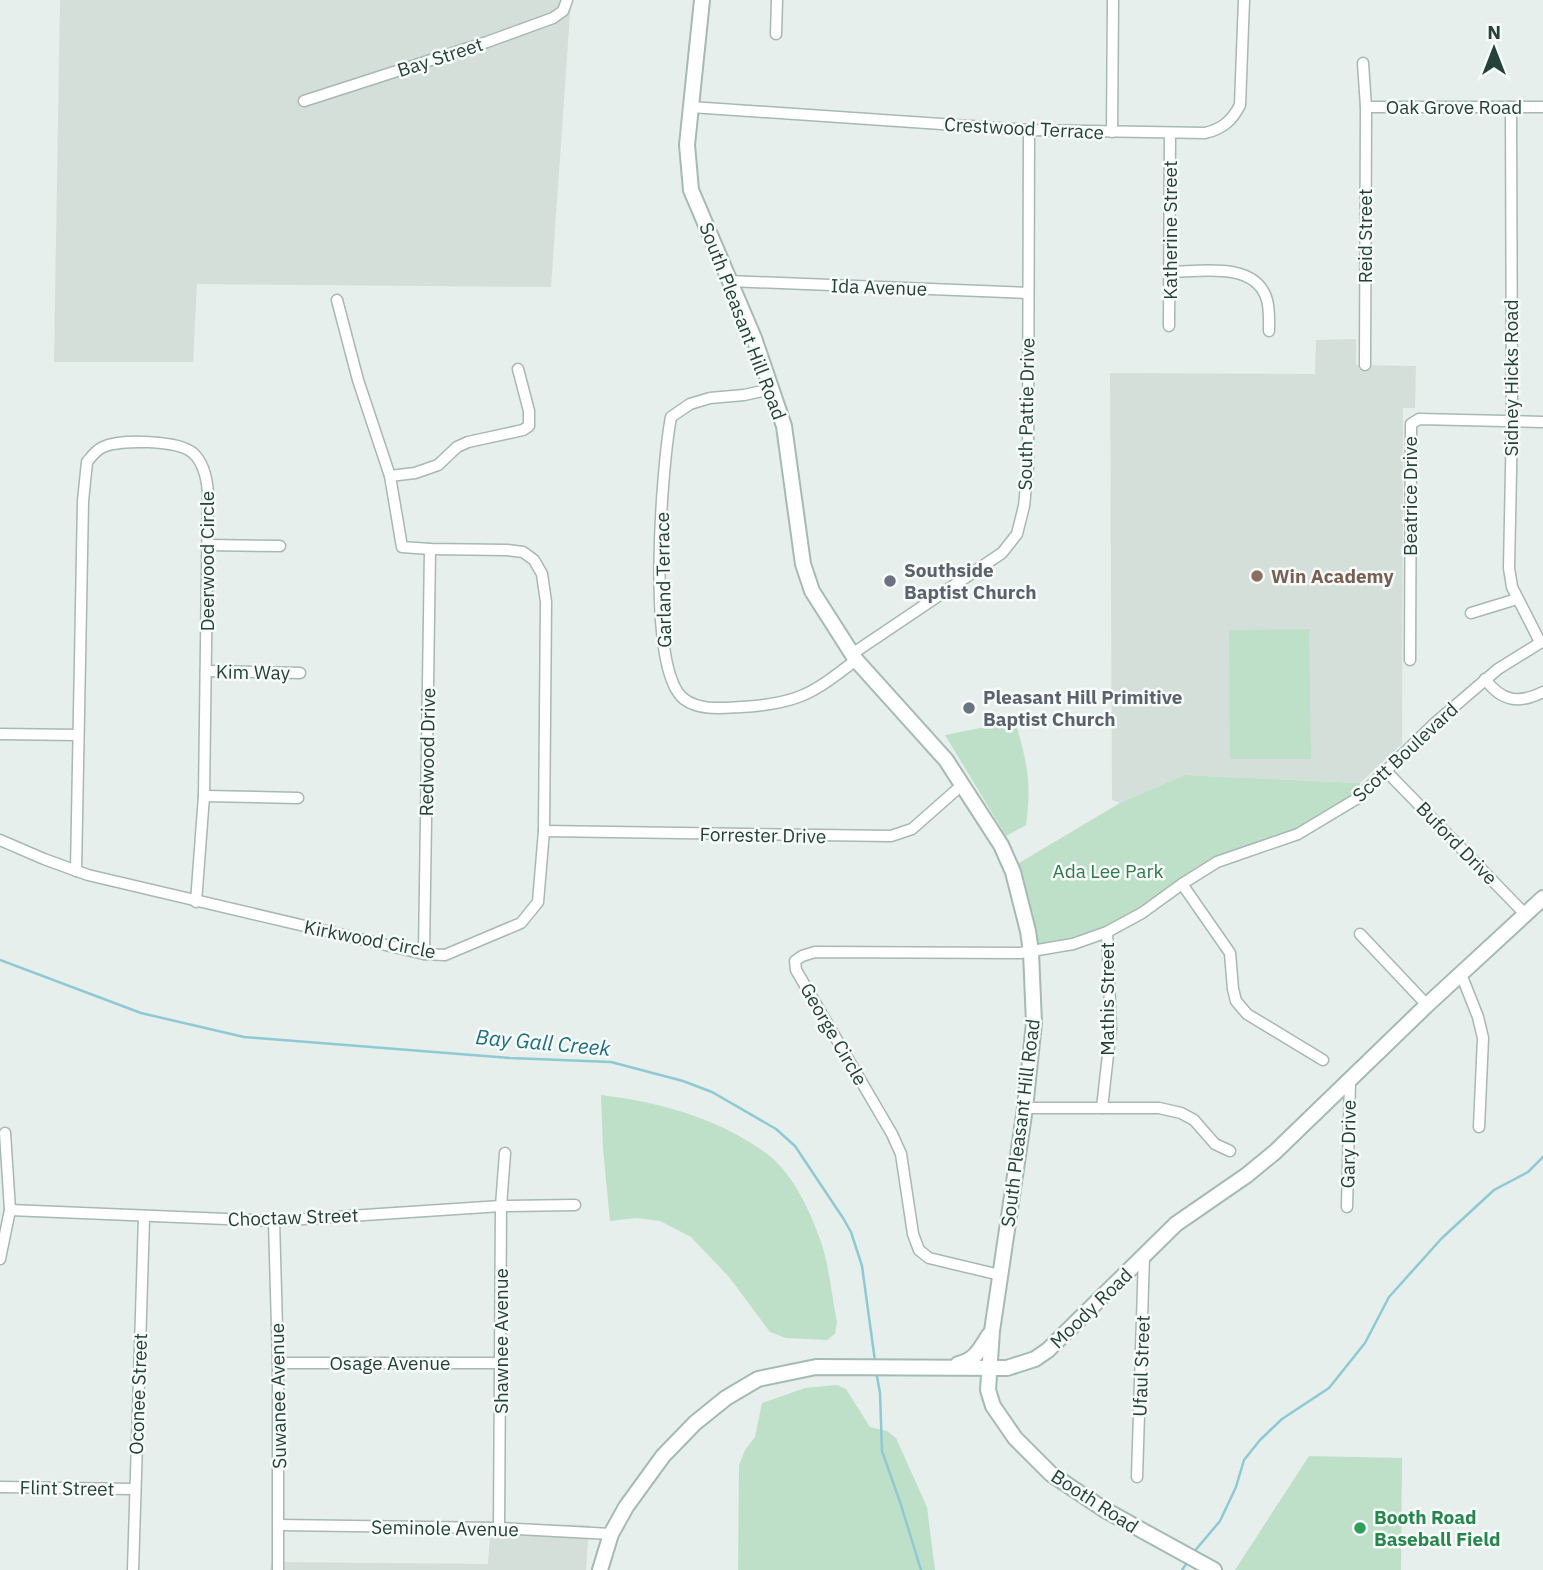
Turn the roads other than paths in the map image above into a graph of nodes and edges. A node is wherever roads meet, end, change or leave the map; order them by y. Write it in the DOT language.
graph roads {
  1 [pos="567,0"];
  2 [pos="702,0"];
  3 [pos="778,0"];
  4 [pos="1113,0"];
  5 [pos="1244,0"];
  6 [pos="776,34"];
  7 [pos="1363,64"];
  8 [pos="304,101"];
  9 [pos="691,107"];
  10 [pos="1366,107"];
  11 [pos="1511,107"];
  12 [pos="1543,107"];
  13 [pos="1029,130"];
  14 [pos="1112,132"];
  15 [pos="1170,134"];
  16 [pos="1170,272"];
  17 [pos="729,281"];
  18 [pos="1028,293"];
  19 [pos="337,300"];
  20 [pos="1170,326"];
  21 [pos="1269,331"];
  22 [pos="1365,365"];
  23 [pos="518,369"];
  24 [pos="772,389"];
  25 [pos="1512,421"];
  26 [pos="1543,422"];
  27 [pos="390,476"];
  28 [pos="208,545"];
  29 [pos="280,546"];
  30 [pos="430,549"];
  31 [pos="1517,598"];
  32 [pos="1471,613"];
  33 [pos="1542,642"];
  34 [pos="854,657"];
  35 [pos="1410,660"];
  36 [pos="206,671"];
  37 [pos="300,673"];
  38 [pos="1485,679"];
  39 [pos="1543,692"];
  40 [pos="0,734"];
  41 [pos="78,735"];
  42 [pos="1387,772"];
  43 [pos="963,784"];
  44 [pos="204,796"];
  45 [pos="298,798"];
  46 [pos="544,831"];
  47 [pos="0,840"];
  48 [pos="76,871"];
  49 [pos="1182,884"];
  50 [pos="1543,898"];
  51 [pos="196,902"];
  52 [pos="1525,915"];
  53 [pos="1107,932"];
  54 [pos="1360,934"];
  55 [pos="1031,952"];
  56 [pos="424,954"];
  57 [pos="1461,974"];
  58 [pos="1427,1005"];
  59 [pos="1323,1060"];
  60 [pos="1350,1080"];
  61 [pos="1025,1108"];
  62 [pos="1102,1108"];
  63 [pos="1479,1127"];
  64 [pos="5,1133"];
  65 [pos="1230,1151"];
  66 [pos="505,1153"];
  67 [pos="575,1205"];
  68 [pos="501,1206"];
  69 [pos="1347,1207"];
  70 [pos="10,1210"];
  71 [pos="144,1217"];
  72 [pos="274,1221"];
  73 [pos="1144,1255"];
  74 [pos="0,1259"];
  75 [pos="1000,1275"];
  76 [pos="992,1331"];
  77 [pos="278,1363"];
  78 [pos="502,1363"];
  79 [pos="945,1367"];
  80 [pos="989,1368"];
  81 [pos="1137,1477"];
  82 [pos="0,1488"];
  83 [pos="134,1489"];
  84 [pos="279,1525"];
  85 [pos="499,1528"];
  86 [pos="611,1534"];
  87 [pos="133,1570"];
  88 [pos="278,1570"];
  89 [pos="600,1570"];
  90 [pos="1214,1570"];
  1 -- 8 [label="street, Bay Street"];
  2 -- 9 [label="street, South Pleasant Hill Road"];
  3 -- 6 [label="street"];
  4 -- 14 [label="street"];
  5 -- 15 [label="street, Crestwood Terrace"];
  7 -- 10 [label="street, Reid Street"];
  9 -- 13 [label="street, Crestwood Terrace"];
  9 -- 17 [label="street, South Pleasant Hill Road"];
  10 -- 11 [label="street, Oak Grove Road"];
  10 -- 22 [label="street, Reid Street"];
  11 -- 12 [label="street, Oak Grove Road"];
  11 -- 25 [label="street, Sidney Hicks Road"];
  13 -- 14 [label="street, Crestwood Terrace"];
  13 -- 18 [label="street, South Pattie Drive"];
  14 -- 15 [label="street, Crestwood Terrace"];
  15 -- 16 [label="street, Katherine Street"];
  16 -- 20 [label="street, Katherine Street"];
  16 -- 21 [label="street"];
  17 -- 18 [label="street, Ida Avenue"];
  17 -- 24 [label="street, South Pleasant Hill Road"];
  18 -- 34 [label="street, South Pattie Drive"];
  19 -- 27 [label="street"];
  23 -- 27 [label="street"];
  24 -- 34 [label="street, South Pleasant Hill Road"];
  24 -- 34 [label="street, Garland Terrace"];
  25 -- 26 [label="street, Beatrice Drive"];
  25 -- 31 [label="street, Sidney Hicks Road"];
  25 -- 35 [label="street, Beatrice Drive"];
  27 -- 30 [label="street, Kirkwood Circle"];
  28 -- 29 [label="street"];
  28 -- 36 [label="street, Deerwood Circle"];
  28 -- 41 [label="street, Deerwood Circle"];
  30 -- 46 [label="street, Kirkwood Circle"];
  30 -- 56 [label="street, Redwood Drive"];
  31 -- 32 [label="street"];
  31 -- 33 [label="street, Sidney Hicks Road"];
  33 -- 38 [label="street, Scott Boulevard"];
  34 -- 43 [label="street, South Pleasant Hill Road"];
  36 -- 37 [label="street, Kim Way"];
  36 -- 44 [label="street, Deerwood Circle"];
  38 -- 39 [label="street"];
  38 -- 42 [label="street, Scott Boulevard"];
  40 -- 41 [label="street"];
  41 -- 48 [label="street, Deerwood Circle"];
  42 -- 49 [label="street, Scott Boulevard"];
  42 -- 52 [label="street, Buford Drive"];
  43 -- 46 [label="street, Forrester Drive"];
  43 -- 55 [label="street, South Pleasant Hill Road"];
  44 -- 45 [label="street"];
  44 -- 51 [label="street, Deerwood Circle"];
  46 -- 56 [label="street, Kirkwood Circle"];
  47 -- 48 [label="street, Kirkwood Circle"];
  48 -- 51 [label="street, Kirkwood Circle"];
  49 -- 53 [label="street, Scott Boulevard"];
  49 -- 59 [label="street"];
  50 -- 52 [label="street, Moody Road"];
  51 -- 56 [label="street, Kirkwood Circle"];
  52 -- 57 [label="street, Moody Road"];
  53 -- 55 [label="street, Scott Boulevard"];
  53 -- 62 [label="street, Mathis Street"];
  54 -- 58 [label="street"];
  55 -- 61 [label="street, South Pleasant Hill Road"];
  55 -- 75 [label="street, George Circle"];
  57 -- 58 [label="street, Moody Road"];
  57 -- 63 [label="street"];
  58 -- 60 [label="street, Moody Road"];
  60 -- 69 [label="street, Gary Drive"];
  60 -- 73 [label="street, Moody Road"];
  61 -- 62 [label="street"];
  61 -- 75 [label="street, South Pleasant Hill Road"];
  62 -- 65 [label="street"];
  64 -- 70 [label="street"];
  66 -- 68 [label="street, Shawnee Avenue"];
  67 -- 68 [label="street, Choctaw Street"];
  68 -- 72 [label="street, Choctaw Street"];
  68 -- 78 [label="street, Shawnee Avenue"];
  70 -- 71 [label="street, Choctaw Street"];
  70 -- 74 [label="street"];
  71 -- 72 [label="street, Choctaw Street"];
  71 -- 83 [label="street, Oconee Street"];
  72 -- 77 [label="street, Suwanee Avenue"];
  73 -- 80 [label="street, Moody Road"];
  73 -- 81 [label="street, Ufaul Street"];
  75 -- 76 [label="street, South Pleasant Hill Road"];
  76 -- 79 [label="street"];
  76 -- 80 [label="street, South Pleasant Hill Road"];
  77 -- 78 [label="street, Osage Avenue"];
  77 -- 84 [label="street, Suwanee Avenue"];
  78 -- 85 [label="street, Shawnee Avenue"];
  79 -- 80 [label="street, Moody Road"];
  79 -- 86 [label="street, Moody Road"];
  80 -- 90 [label="street, Booth Road"];
  82 -- 83 [label="street, Flint Street"];
  83 -- 87 [label="street, Oconee Street"];
  84 -- 85 [label="street, Seminole Avenue"];
  84 -- 88 [label="street, Suwanee Avenue"];
  85 -- 86 [label="street, Seminole Avenue"];
  86 -- 89 [label="street, Moody Road"];
}
